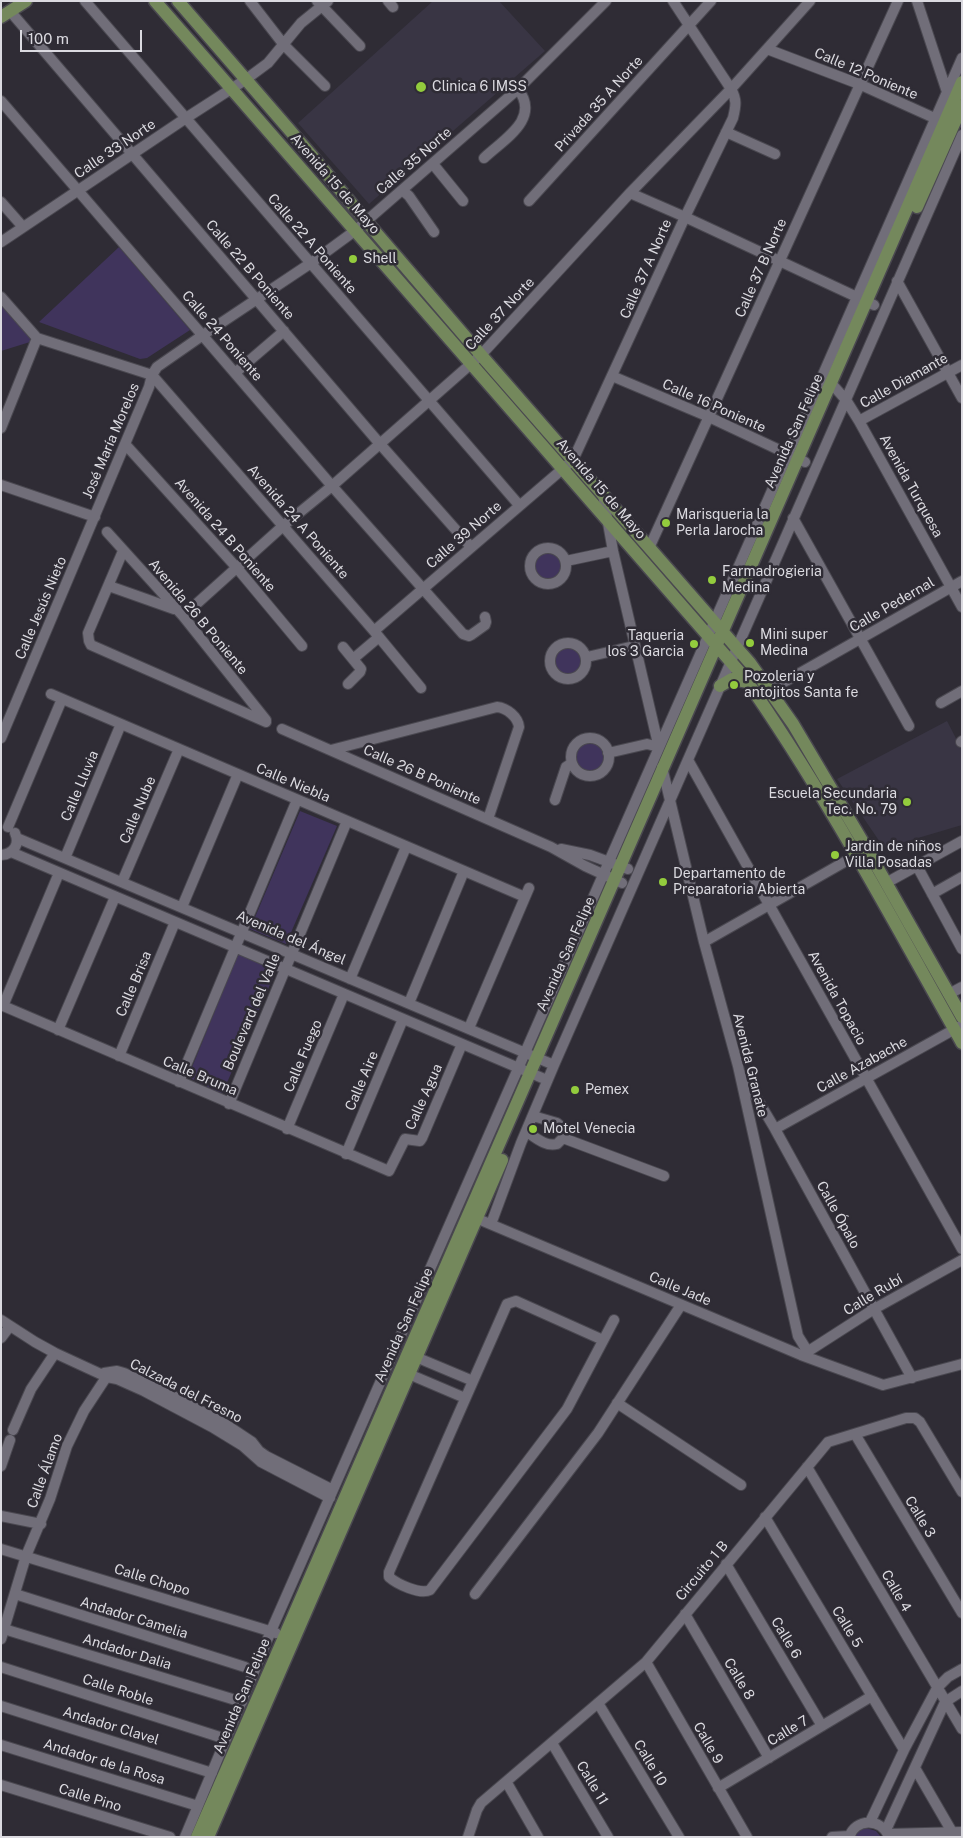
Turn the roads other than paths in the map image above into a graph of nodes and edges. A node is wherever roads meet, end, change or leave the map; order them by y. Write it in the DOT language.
graph roads {
  1 [pos="26,1"];
  2 [pos="85,1"];
  3 [pos="155,1"];
  4 [pos="178,1"];
  5 [pos="250,1"];
  6 [pos="606,1"];
  7 [pos="673,1"];
  8 [pos="711,1"];
  9 [pos="810,1"];
  10 [pos="898,1"];
  11 [pos="917,1"];
  12 [pos="322,3"];
  13 [pos="6,14"];
  14 [pos="689,26"];
  15 [pos="284,45"];
  16 [pos="360,46"];
  17 [pos="767,49"];
  18 [pos="962,58"];
  19 [pos="245,80"];
  20 [pos="962,82"];
  21 [pos="859,84"];
  22 [pos="325,86"];
  23 [pos="231,88"];
  24 [pos="518,89"];
  25 [pos="731,89"];
  26 [pos="947,92"];
  27 [pos="1,101"];
  28 [pos="962,106"];
  29 [pos="186,118"];
  30 [pos="726,132"];
  31 [pos="953,132"];
  32 [pos="132,154"];
  33 [pos="775,154"];
  34 [pos="484,158"];
  35 [pos="433,164"];
  36 [pos="78,190"];
  37 [pos="402,190"];
  38 [pos="630,193"];
  39 [pos="463,201"];
  40 [pos="529,201"];
  41 [pos="1,202"];
  42 [pos="685,217"];
  43 [pos="361,226"];
  44 [pos="23,227"];
  45 [pos="434,232"];
  46 [pos="1,242"];
  47 [pos="778,261"];
  48 [pos="311,263"];
  49 [pos="897,281"];
  50 [pos="1,297"];
  51 [pos="256,299"];
  52 [pos="865,301"];
  53 [pos="284,331"];
  54 [pos="202,335"];
  55 [pos="37,338"];
  56 [pos="477,360"];
  57 [pos="962,366"];
  58 [pos="948,372"];
  59 [pos="235,373"];
  60 [pos="152,375"];
  61 [pos="612,376"];
  62 [pos="834,386"];
  63 [pos="962,398"];
  64 [pos="846,400"];
  65 [pos="430,401"];
  66 [pos="709,417"];
  67 [pos="859,421"];
  68 [pos="1,428"];
  69 [pos="126,444"];
  70 [pos="380,444"];
  71 [pos="797,459"];
  72 [pos="573,460"];
  73 [pos="563,469"];
  74 [pos="1,485"];
  75 [pos="332,486"];
  76 [pos="603,495"];
  77 [pos="519,505"];
  78 [pos="95,517"];
  79 [pos="606,517"];
  80 [pos="794,518"];
  81 [pos="283,526"];
  82 [pos="107,532"];
  83 [pos="650,546"];
  84 [pos="471,547"];
  85 [pos="123,551"];
  86 [pos="613,551"];
  87 [pos="566,561"];
  88 [pos="236,568"];
  89 [pos="962,581"];
  90 [pos="109,586"];
  91 [pos="951,587"];
  92 [pos="423,589"];
  93 [pos="962,606"];
  94 [pos="175,609"];
  95 [pos="183,616"];
  96 [pos="485,617"];
  97 [pos="376,634"];
  98 [pos="726,634"];
  99 [pos="861,638"];
  100 [pos="302,646"];
  101 [pos="634,646"];
  102 [pos="343,647"];
  103 [pos="720,648"];
  104 [pos="587,657"];
  105 [pos="353,659"];
  106 [pos="748,682"];
  107 [pos="348,684"];
  108 [pos="720,686"];
  109 [pos="421,688"];
  110 [pos="769,690"];
  111 [pos="962,691"];
  112 [pos="51,694"];
  113 [pos="758,697"];
  114 [pos="62,699"];
  115 [pos="941,703"];
  116 [pos="121,724"];
  117 [pos="909,726"];
  118 [pos="282,729"];
  119 [pos="1,738"];
  120 [pos="659,748"];
  121 [pos="179,749"];
  122 [pos="331,750"];
  123 [pos="608,753"];
  124 [pos="688,760"];
  125 [pos="572,764"];
  126 [pos="662,771"];
  127 [pos="238,774"];
  128 [pos="665,784"];
  129 [pos="297,800"];
  130 [pos="555,800"];
  131 [pos="669,802"];
  132 [pos="488,819"];
  133 [pos="347,821"];
  134 [pos="4,826"];
  135 [pos="17,838"];
  136 [pos="962,841"];
  137 [pos="406,846"];
  138 [pos="551,846"];
  139 [pos="862,852"];
  140 [pos="6,854"];
  141 [pos="590,855"];
  142 [pos="65,858"];
  143 [pos="585,866"];
  144 [pos="619,866"];
  145 [pos="916,866"];
  146 [pos="464,871"];
  147 [pos="59,873"];
  148 [pos="962,877"];
  149 [pos="613,879"];
  150 [pos="122,882"];
  151 [pos="886,883"];
  152 [pos="932,894"];
  153 [pos="115,897"];
  154 [pos="769,904"];
  155 [pos="182,907"];
  156 [pos="176,922"];
  157 [pos="241,933"];
  158 [pos="958,934"];
  159 [pos="704,942"];
  160 [pos="235,948"];
  161 [pos="962,949"];
  162 [pos="292,954"];
  163 [pos="285,969"];
  164 [pos="350,978"];
  165 [pos="962,988"];
  166 [pos="344,994"];
  167 [pos="949,994"];
  168 [pos="409,1003"];
  169 [pos="2,1006"];
  170 [pos="962,1016"];
  171 [pos="402,1019"];
  172 [pos="958,1027"];
  173 [pos="469,1028"];
  174 [pos="58,1030"];
  175 [pos="962,1043"];
  176 [pos="462,1044"];
  177 [pos="119,1056"];
  178 [pos="540,1059"];
  179 [pos="738,1066"];
  180 [pos="533,1074"];
  181 [pos="866,1078"];
  182 [pos="179,1082"];
  183 [pos="229,1104"];
  184 [pos="528,1121"];
  185 [pos="287,1128"];
  186 [pos="775,1129"];
  187 [pos="563,1138"];
  188 [pos="346,1154"];
  189 [pos="388,1171"];
  190 [pos="664,1176"];
  191 [pos="472,1216"];
  192 [pos="491,1224"];
  193 [pos="962,1249"];
  194 [pos="962,1260"];
  195 [pos="417,1298"];
  196 [pos="430,1304"];
  197 [pos="680,1305"];
  198 [pos="874,1308"];
  199 [pos="1,1320"];
  200 [pos="614,1320"];
  201 [pos="10,1326"];
  202 [pos="1,1338"];
  203 [pos="603,1340"];
  204 [pos="55,1353"];
  205 [pos="804,1354"];
  206 [pos="412,1355"];
  207 [pos="962,1364"];
  208 [pos="405,1372"];
  209 [pos="106,1374"];
  210 [pos="912,1378"];
  211 [pos="473,1381"];
  212 [pos="465,1398"];
  213 [pos="617,1403"];
  214 [pos="855,1434"];
  215 [pos="1,1466"];
  216 [pos="807,1467"];
  217 [pos="741,1485"];
  218 [pos="962,1492"];
  219 [pos="332,1494"];
  220 [pos="1,1516"];
  221 [pos="765,1517"];
  222 [pos="41,1524"];
  223 [pos="1,1549"];
  224 [pos="307,1550"];
  225 [pos="320,1555"];
  226 [pos="26,1556"];
  227 [pos="726,1564"];
  228 [pos="15,1594"];
  229 [pos="475,1594"];
  230 [pos="685,1614"];
  231 [pos="962,1614"];
  232 [pos="271,1631"];
  233 [pos="3,1634"];
  234 [pos="290,1636"];
  235 [pos="646,1662"];
  236 [pos="1,1667"];
  237 [pos="245,1667"];
  238 [pos="962,1669"];
  239 [pos="937,1688"];
  240 [pos="962,1691"];
  241 [pos="872,1696"];
  242 [pos="242,1702"];
  243 [pos="945,1702"];
  244 [pos="598,1703"];
  245 [pos="1,1706"];
  246 [pos="822,1726"];
  247 [pos="962,1729"];
  248 [pos="226,1739"];
  249 [pos="552,1743"];
  250 [pos="1,1745"];
  251 [pos="904,1750"];
  252 [pos="769,1758"];
  253 [pos="915,1768"];
  254 [pos="212,1773"];
  255 [pos="507,1783"];
  256 [pos="1,1785"];
  257 [pos="718,1788"];
  258 [pos="198,1806"];
  259 [pos="870,1822"];
  260 [pos="888,1834"];
  261 [pos="957,1834"];
  262 [pos="849,1836"];
  263 [pos="170,1837"];
  264 [pos="186,1837"];
  265 [pos="197,1837"];
  266 [pos="208,1837"];
  267 [pos="468,1837"];
  268 [pos="538,1837"];
  269 [pos="608,1837"];
  270 [pos="679,1837"];
  271 [pos="747,1837"];
  272 [pos="832,1837"];
  1 -- 13 [label="main road"];
  2 -- 29 [label="street, Calle 22 A Poniente"];
  3 -- 23 [label="main road, Avenida 15 de Mayo"];
  4 -- 19 [label="main road, Avenida 15 de Mayo"];
  5 -- 15 [label="street"];
  6 -- 24 [label="street, Calle 35 Norte"];
  7 -- 14 [label="street"];
  8 -- 14 [label="street, Privada 35 A Norte"];
  9 -- 17 [label="street, Calle 37 Norte"];
  10 -- 21 [label="street, Calle 37 B Norte"];
  11 -- 26 [label="street"];
  12 -- 15 [label="street, Calle 33 Norte"];
  12 -- 16 [label="street"];
  13 -- 32 [label="street, Calle 22 B Poniente"];
  14 -- 25 [label="street"];
  14 -- 40 [label="street, Privada 35 A Norte"];
  15 -- 19 [label="street, Calle 33 Norte"];
  15 -- 22 [label="street"];
  17 -- 21 [label="street, Calle 12 Poniente"];
  17 -- 25 [label="street, Calle 37 Norte"];
  18 -- 26 [label="street, Avenida San Felipe"];
  19 -- 23 [label="street, Calle 33 Norte"];
  19 -- 43 [label="main road, Avenida 15 de Mayo"];
  20 -- 31 [label="main road, Avenida San Felipe"];
  21 -- 31 [label="street, Calle 12 Poniente"];
  21 -- 47 [label="street, Calle 37 B Norte"];
  23 -- 29 [label="street, Calle 33 Norte"];
  23 -- 43 [label="main road, Avenida 15 de Mayo"];
  24 -- 34 [label="street"];
  24 -- 35 [label="street, Calle 35 Norte"];
  25 -- 30 [label="street, Calle 37 A Norte"];
  25 -- 38 [label="street, Calle 37 Norte"];
  26 -- 31 [label="street, Avenida San Felipe"];
  27 -- 36 [label="street, Calle 24 Poniente"];
  28 -- 31 [label="main road, Avenida San Felipe"];
  29 -- 32 [label="street, Calle 33 Norte"];
  29 -- 48 [label="street, Calle 22 A Poniente"];
  30 -- 33 [label="street"];
  30 -- 42 [label="street, Calle 37 A Norte"];
  31 -- 49 [label="street, Avenida San Felipe"];
  31 -- 52 [label="main road, Avenida San Felipe"];
  31 -- 52 [label="street, Avenida San Felipe"];
  32 -- 36 [label="street, Calle 33 Norte"];
  32 -- 51 [label="street, Calle 22 B Poniente"];
  35 -- 37 [label="street, Calle 35 Norte"];
  35 -- 39 [label="street"];
  36 -- 44 [label="street, Calle 33 Norte"];
  36 -- 54 [label="street, Calle 24 Poniente"];
  37 -- 43 [label="street, Calle 35 Norte"];
  37 -- 45 [label="street"];
  38 -- 42 [label="street"];
  38 -- 56 [label="street, Calle 37 Norte"];
  41 -- 44 [label="street"];
  42 -- 47 [label="street"];
  42 -- 61 [label="street, Calle 37 A Norte"];
  43 -- 48 [label="street, Calle 35 Norte"];
  43 -- 56 [label="main road, Avenida 15 de Mayo"];
  44 -- 46 [label="street, Calle 33 Norte"];
  47 -- 52 [label="street"];
  47 -- 66 [label="street, Calle 37 B Norte"];
  48 -- 51 [label="street, Calle 35 Norte"];
  48 -- 65 [label="street, Calle 22 A Poniente"];
  49 -- 58 [label="street"];
  49 -- 64 [label="street, Avenida San Felipe"];
  50 -- 55 [label="street"];
  51 -- 53 [label="street, Calle 22 B Poniente"];
  51 -- 54 [label="street, Calle 35 Norte"];
  52 -- 62 [label="main road, Avenida San Felipe"];
  52 -- 71 [label="street, Avenida San Felipe"];
  53 -- 59 [label="street"];
  53 -- 70 [label="street, Calle 22 B Poniente"];
  54 -- 59 [label="street, Calle 24 Poniente"];
  54 -- 60 [label="street, Calle 35 Norte"];
  55 -- 60 [label="street"];
  55 -- 68 [label="street"];
  56 -- 65 [label="street, Calle 37 Norte"];
  56 -- 72 [label="main road, Avenida 15 de Mayo"];
  56 -- 73 [label="main road, Avenida 15 de Mayo"];
  57 -- 58 [label="street, Calle Diamante"];
  58 -- 63 [label="street"];
  58 -- 67 [label="street, Calle Diamante"];
  59 -- 75 [label="street, Calle 24 Poniente"];
  60 -- 69 [label="street, José María Morelos"];
  60 -- 81 [label="street, Avenida 24 A Poniente"];
  61 -- 66 [label="street, Calle 16 Poniente"];
  61 -- 72 [label="street, Calle 37 A Norte"];
  62 -- 64 [label="street, Avenida Turquesa"];
  62 -- 71 [label="main road, Avenida San Felipe"];
  64 -- 67 [label="street, Avenida Turquesa"];
  64 -- 80 [label="street, Avenida San Felipe"];
  65 -- 70 [label="street, Calle 37 Norte"];
  65 -- 77 [label="street, Calle 22 A Poniente"];
  66 -- 71 [label="street, Calle 16 Poniente"];
  66 -- 83 [label="street, Calle 37 B Norte"];
  67 -- 91 [label="street, Avenida Turquesa"];
  69 -- 78 [label="street, José María Morelos"];
  69 -- 88 [label="street, Avenida 24 B Poniente"];
  70 -- 75 [label="street, Calle 37 Norte"];
  70 -- 84 [label="street, Calle 22 B Poniente"];
  71 -- 98 [label="main road, Avenida San Felipe"];
  71 -- 98 [label="street, Avenida San Felipe"];
  72 -- 73 [label="street, Calle 39 Norte"];
  72 -- 76 [label="main road, Avenida 15 de Mayo"];
  73 -- 77 [label="street, Calle 39 Norte"];
  73 -- 79 [label="main road, Avenida 15 de Mayo"];
  74 -- 78 [label="street"];
  75 -- 81 [label="street, Calle 37 Norte"];
  75 -- 92 [label="street, Calle 24 Poniente"];
  76 -- 79 [label="street, Avenida Granate"];
  76 -- 83 [label="main road, Avenida 15 de Mayo"];
  77 -- 84 [label="street, Calle 39 Norte"];
  78 -- 119 [label="street, Calle Jesús Nieto"];
  79 -- 86 [label="street, Avenida Granate"];
  79 -- 103 [label="main road, Avenida 15 de Mayo"];
  80 -- 98 [label="street, Avenida San Felipe"];
  80 -- 99 [label="street"];
  81 -- 88 [label="street, Calle 37 Norte"];
  81 -- 97 [label="street, Avenida 24 A Poniente"];
  82 -- 85 [label="street, Avenida 26 B Poniente"];
  83 -- 98 [label="main road, Avenida 15 de Mayo"];
  84 -- 92 [label="street, Calle 39 Norte"];
  85 -- 90 [label="street"];
  85 -- 94 [label="street, Avenida 26 B Poniente"];
  86 -- 87 [label="street"];
  86 -- 101 [label="street, Avenida Granate"];
  88 -- 95 [label="street, Calle 37 Norte"];
  88 -- 100 [label="street, Avenida 24 B Poniente"];
  89 -- 91 [label="street, Calle Pedernal"];
  90 -- 94 [label="street"];
  90 -- 95 [label="street, Avenida 26 B Poniente"];
  91 -- 93 [label="street, Avenida Turquesa"];
  91 -- 99 [label="street, Calle Pedernal"];
  92 -- 96 [label="street, Calle 24 Poniente"];
  92 -- 97 [label="street, Calle 39 Norte"];
  94 -- 95 [label="street, Avenida 26 B Poniente"];
  97 -- 105 [label="street, Calle 39 Norte"];
  97 -- 109 [label="street, Avenida 24 A Poniente"];
  98 -- 103 [label="main road, Avenida San Felipe"];
  98 -- 103 [label="street, Avenida San Felipe"];
  98 -- 110 [label="main road, Avenida 15 de Mayo"];
  99 -- 110 [label="street, Calle Pedernal"];
  99 -- 117 [label="street"];
  101 -- 104 [label="street"];
  101 -- 120 [label="street, Avenida Granate"];
  102 -- 105 [label="street"];
  103 -- 106 [label="main road, Avenida 15 de Mayo"];
  103 -- 108 [label="street, Avenida San Felipe"];
  103 -- 120 [label="street, Avenida San Felipe"];
  103 -- 126 [label="main road, Avenida San Felipe"];
  103 -- 128 [label="main road, Avenida San Felipe"];
  105 -- 107 [label="street"];
  106 -- 108 [label="main road"];
  106 -- 113 [label="main road, Avenida 15 de Mayo"];
  108 -- 124 [label="street, Avenida San Felipe"];
  110 -- 113 [label="street, Calle Pedernal"];
  110 -- 139 [label="main road, Avenida 15 de Mayo"];
  111 -- 115 [label="street"];
  112 -- 114 [label="street, Calle Niebla"];
  113 -- 139 [label="main road, Avenida 15 de Mayo"];
  114 -- 116 [label="street, Calle Niebla"];
  114 -- 134 [label="street"];
  116 -- 121 [label="street, Calle Niebla"];
  116 -- 142 [label="street, Calle Lluvia"];
  118 -- 122 [label="street, Calle 26 B Poniente"];
  120 -- 123 [label="street"];
  120 -- 126 [label="street, Avenida Granate"];
  120 -- 144 [label="street, Avenida San Felipe"];
  121 -- 127 [label="street, Calle Niebla"];
  121 -- 150 [label="street, Calle Nube"];
  122 -- 132 [label="street, Calle 26 B Poniente"];
  122 -- 132 [label="street"];
  123 -- 125 [label="street"];
  123 -- 125 [label="street"];
  124 -- 131 [label="street, Avenida San Felipe"];
  124 -- 154 [label="street, Avenida Topacio"];
  125 -- 130 [label="street"];
  126 -- 128 [label="street, Avenida Granate"];
  126 -- 144 [label="main road, Avenida San Felipe"];
  127 -- 129 [label="street, Calle Niebla"];
  127 -- 155 [label="street"];
  128 -- 131 [label="street, Avenida Granate"];
  128 -- 144 [label="main road, Avenida San Felipe"];
  129 -- 133 [label="street, Calle Niebla"];
  129 -- 157 [label="street"];
  131 -- 159 [label="street, Avenida Granate"];
  131 -- 178 [label="street, Avenida San Felipe"];
  132 -- 138 [label="street, Calle 26 B Poniente"];
  133 -- 137 [label="street, Calle Niebla"];
  133 -- 162 [label="street, Boulevard del Valle"];
  134 -- 135 [label="street"];
  135 -- 140 [label="street"];
  135 -- 142 [label="street, Avenida del Ángel"];
  136 -- 145 [label="street"];
  137 -- 146 [label="street, Calle Niebla"];
  137 -- 164 [label="street"];
  138 -- 141 [label="street, Calle 26 B Poniente"];
  138 -- 143 [label="street, Calle 26 B Poniente"];
  139 -- 151 [label="main road, Avenida 15 de Mayo"];
  139 -- 154 [label="street"];
  139 -- 172 [label="main road, Avenida 15 de Mayo"];
  140 -- 147 [label="street"];
  141 -- 143 [label="street"];
  141 -- 144 [label="street, Calle 26 B Poniente"];
  142 -- 150 [label="street, Avenida del Ángel"];
  143 -- 149 [label="street, Calle 26 B Poniente"];
  144 -- 149 [label="main road, Avenida San Felipe"];
  144 -- 149 [label="street, Avenida San Felipe"];
  145 -- 151 [label="street"];
  145 -- 152 [label="street"];
  146 -- 168 [label="street"];
  146 -- 173 [label="street, Calle Niebla"];
  147 -- 153 [label="street"];
  147 -- 169 [label="street"];
  148 -- 152 [label="street"];
  149 -- 178 [label="main road, Avenida San Felipe"];
  149 -- 178 [label="street, Avenida San Felipe"];
  150 -- 155 [label="street, Avenida del Ángel"];
  151 -- 167 [label="main road, Avenida 15 de Mayo"];
  152 -- 158 [label="street"];
  153 -- 156 [label="street"];
  153 -- 174 [label="street"];
  154 -- 159 [label="street"];
  154 -- 181 [label="street, Avenida Topacio"];
  155 -- 157 [label="street, Avenida del Ángel"];
  156 -- 160 [label="street"];
  156 -- 177 [label="street, Calle Brisa"];
  157 -- 160 [label="street"];
  157 -- 162 [label="street, Avenida del Ángel"];
  158 -- 161 [label="street"];
  159 -- 179 [label="street, Avenida Granate"];
  160 -- 163 [label="street"];
  160 -- 182 [label="street"];
  162 -- 163 [label="street, Boulevard del Valle"];
  162 -- 164 [label="street, Avenida del Ángel"];
  163 -- 166 [label="street"];
  163 -- 183 [label="street, Boulevard del Valle"];
  164 -- 168 [label="street, Avenida del Ángel"];
  165 -- 167 [label="street"];
  166 -- 171 [label="street"];
  166 -- 185 [label="street, Calle Fuego"];
  167 -- 170 [label="main road, Avenida 15 de Mayo"];
  168 -- 173 [label="street, Avenida del Ángel"];
  169 -- 174 [label="street, Calle Bruma"];
  171 -- 176 [label="street"];
  171 -- 188 [label="street, Calle Aire"];
  172 -- 175 [label="main road, Avenida 15 de Mayo"];
  172 -- 181 [label="street, Calle Azabache"];
  173 -- 178 [label="street, Avenida del Ángel"];
  174 -- 177 [label="street, Calle Bruma"];
  176 -- 180 [label="street"];
  176 -- 189 [label="street, Calle Agua"];
  177 -- 182 [label="street, Calle Bruma"];
  178 -- 180 [label="main road, Avenida San Felipe"];
  178 -- 180 [label="street, Avenida San Felipe"];
  179 -- 186 [label="street, Calle Ópalo"];
  179 -- 205 [label="street, Avenida Granate"];
  180 -- 184 [label="main road, Avenida San Felipe"];
  180 -- 191 [label="main road, Avenida San Felipe"];
  180 -- 195 [label="street, Avenida San Felipe"];
  181 -- 186 [label="street, Calle Azabache"];
  181 -- 193 [label="street, Avenida Topacio"];
  182 -- 183 [label="street, Calle Bruma"];
  183 -- 185 [label="street, Calle Bruma"];
  184 -- 187 [label="street"];
  184 -- 187 [label="street"];
  184 -- 191 [label="main road, Avenida San Felipe"];
  184 -- 192 [label="street, Avenida San Felipe"];
  185 -- 188 [label="street, Calle Bruma"];
  186 -- 198 [label="street, Calle Ópalo"];
  187 -- 190 [label="street"];
  188 -- 189 [label="street, Calle Bruma"];
  191 -- 192 [label="street, Calle Jade"];
  191 -- 196 [label="main road, Avenida San Felipe"];
  191 -- 206 [label="main road, Avenida San Felipe"];
  192 -- 197 [label="street, Calle Jade"];
  194 -- 198 [label="street, Calle Rubí"];
  195 -- 196 [label="street"];
  195 -- 219 [label="street, Avenida San Felipe"];
  196 -- 206 [label="main road, Avenida San Felipe"];
  197 -- 205 [label="street, Calle Jade"];
  197 -- 213 [label="street"];
  198 -- 205 [label="street, Calle Rubí"];
  198 -- 210 [label="street, Calle Ópalo"];
  199 -- 201 [label="street, Calzada del Fresno"];
  200 -- 203 [label="street"];
  201 -- 202 [label="street"];
  201 -- 204 [label="street, Calzada del Fresno"];
  203 -- 211 [label="street"];
  203 -- 212 [label="street"];
  204 -- 209 [label="street, Calzada del Fresno"];
  204 -- 215 [label="street"];
  205 -- 210 [label="street, Calle Jade"];
  206 -- 208 [label="main road, Avenida San Felipe"];
  206 -- 211 [label="street"];
  207 -- 210 [label="street"];
  208 -- 212 [label="street"];
  208 -- 225 [label="main road, Avenida San Felipe"];
  208 -- 234 [label="main road, Avenida San Felipe"];
  209 -- 219 [label="street, Calzada del Fresno"];
  209 -- 222 [label="street, Calle Álamo"];
  211 -- 212 [label="street"];
  213 -- 217 [label="street"];
  213 -- 229 [label="street"];
  214 -- 216 [label="street, Circuito 1 B"];
  214 -- 218 [label="street, Circuito 1 B"];
  214 -- 231 [label="street, Calle 3"];
  216 -- 221 [label="street, Circuito 1 B"];
  216 -- 239 [label="street, Calle 4"];
  219 -- 224 [label="street, Avenida San Felipe"];
  220 -- 222 [label="street"];
  221 -- 227 [label="street, Circuito 1 B"];
  221 -- 241 [label="street, Calle 5"];
  222 -- 226 [label="street, Calle Álamo"];
  223 -- 226 [label="street, Calle Chopo"];
  224 -- 225 [label="street"];
  224 -- 232 [label="street, Avenida San Felipe"];
  225 -- 234 [label="main road, Avenida San Felipe"];
  226 -- 228 [label="street, Calle Álamo"];
  226 -- 232 [label="street, Calle Chopo"];
  227 -- 230 [label="street, Circuito 1 B"];
  227 -- 246 [label="street, Calle 6"];
  228 -- 233 [label="street, Calle Álamo"];
  228 -- 237 [label="street, Andador Camelia"];
  230 -- 235 [label="street, Circuito 1 B"];
  230 -- 252 [label="street, Calle 8"];
  232 -- 234 [label="street, Calle Chopo"];
  232 -- 242 [label="street, Avenida San Felipe"];
  233 -- 242 [label="street, Andador Dalia"];
  234 -- 265 [label="main road, Avenida San Felipe"];
  234 -- 266 [label="main road, Avenida San Felipe"];
  235 -- 244 [label="street, Circuito 1 B"];
  235 -- 257 [label="street, Calle 9"];
  236 -- 248 [label="street, Calle Roble"];
  238 -- 239 [label="street"];
  239 -- 243 [label="street, Calle 4"];
  239 -- 251 [label="street"];
  240 -- 243 [label="street"];
  241 -- 246 [label="street, Calle 7"];
  241 -- 251 [label="street, Calle 5"];
  242 -- 248 [label="street, Avenida San Felipe"];
  243 -- 247 [label="street, Calle 4"];
  243 -- 253 [label="street"];
  244 -- 249 [label="street, Circuito 1 B"];
  244 -- 270 [label="street, Calle 10"];
  245 -- 254 [label="street, Andador Clavel"];
  246 -- 252 [label="street, Calle 7"];
  248 -- 254 [label="street, Avenida San Felipe"];
  249 -- 255 [label="street, Circuito 1 B"];
  249 -- 269 [label="street, Calle 11"];
  250 -- 258 [label="street, Andador de la Rosa"];
  251 -- 259 [label="street"];
  252 -- 257 [label="street, Calle 7"];
  253 -- 260 [label="street"];
  253 -- 261 [label="street"];
  254 -- 258 [label="street, Avenida San Felipe"];
  255 -- 267 [label="street, Circuito 1 B"];
  255 -- 268 [label="street"];
  256 -- 263 [label="street, Calle Pino"];
  257 -- 271 [label="street, Calle 9"];
  258 -- 264 [label="street, Avenida San Felipe"];
  259 -- 260 [label="street"];
  259 -- 262 [label="street"];
  260 -- 261 [label="street"];
  262 -- 272 [label="street"];
}
